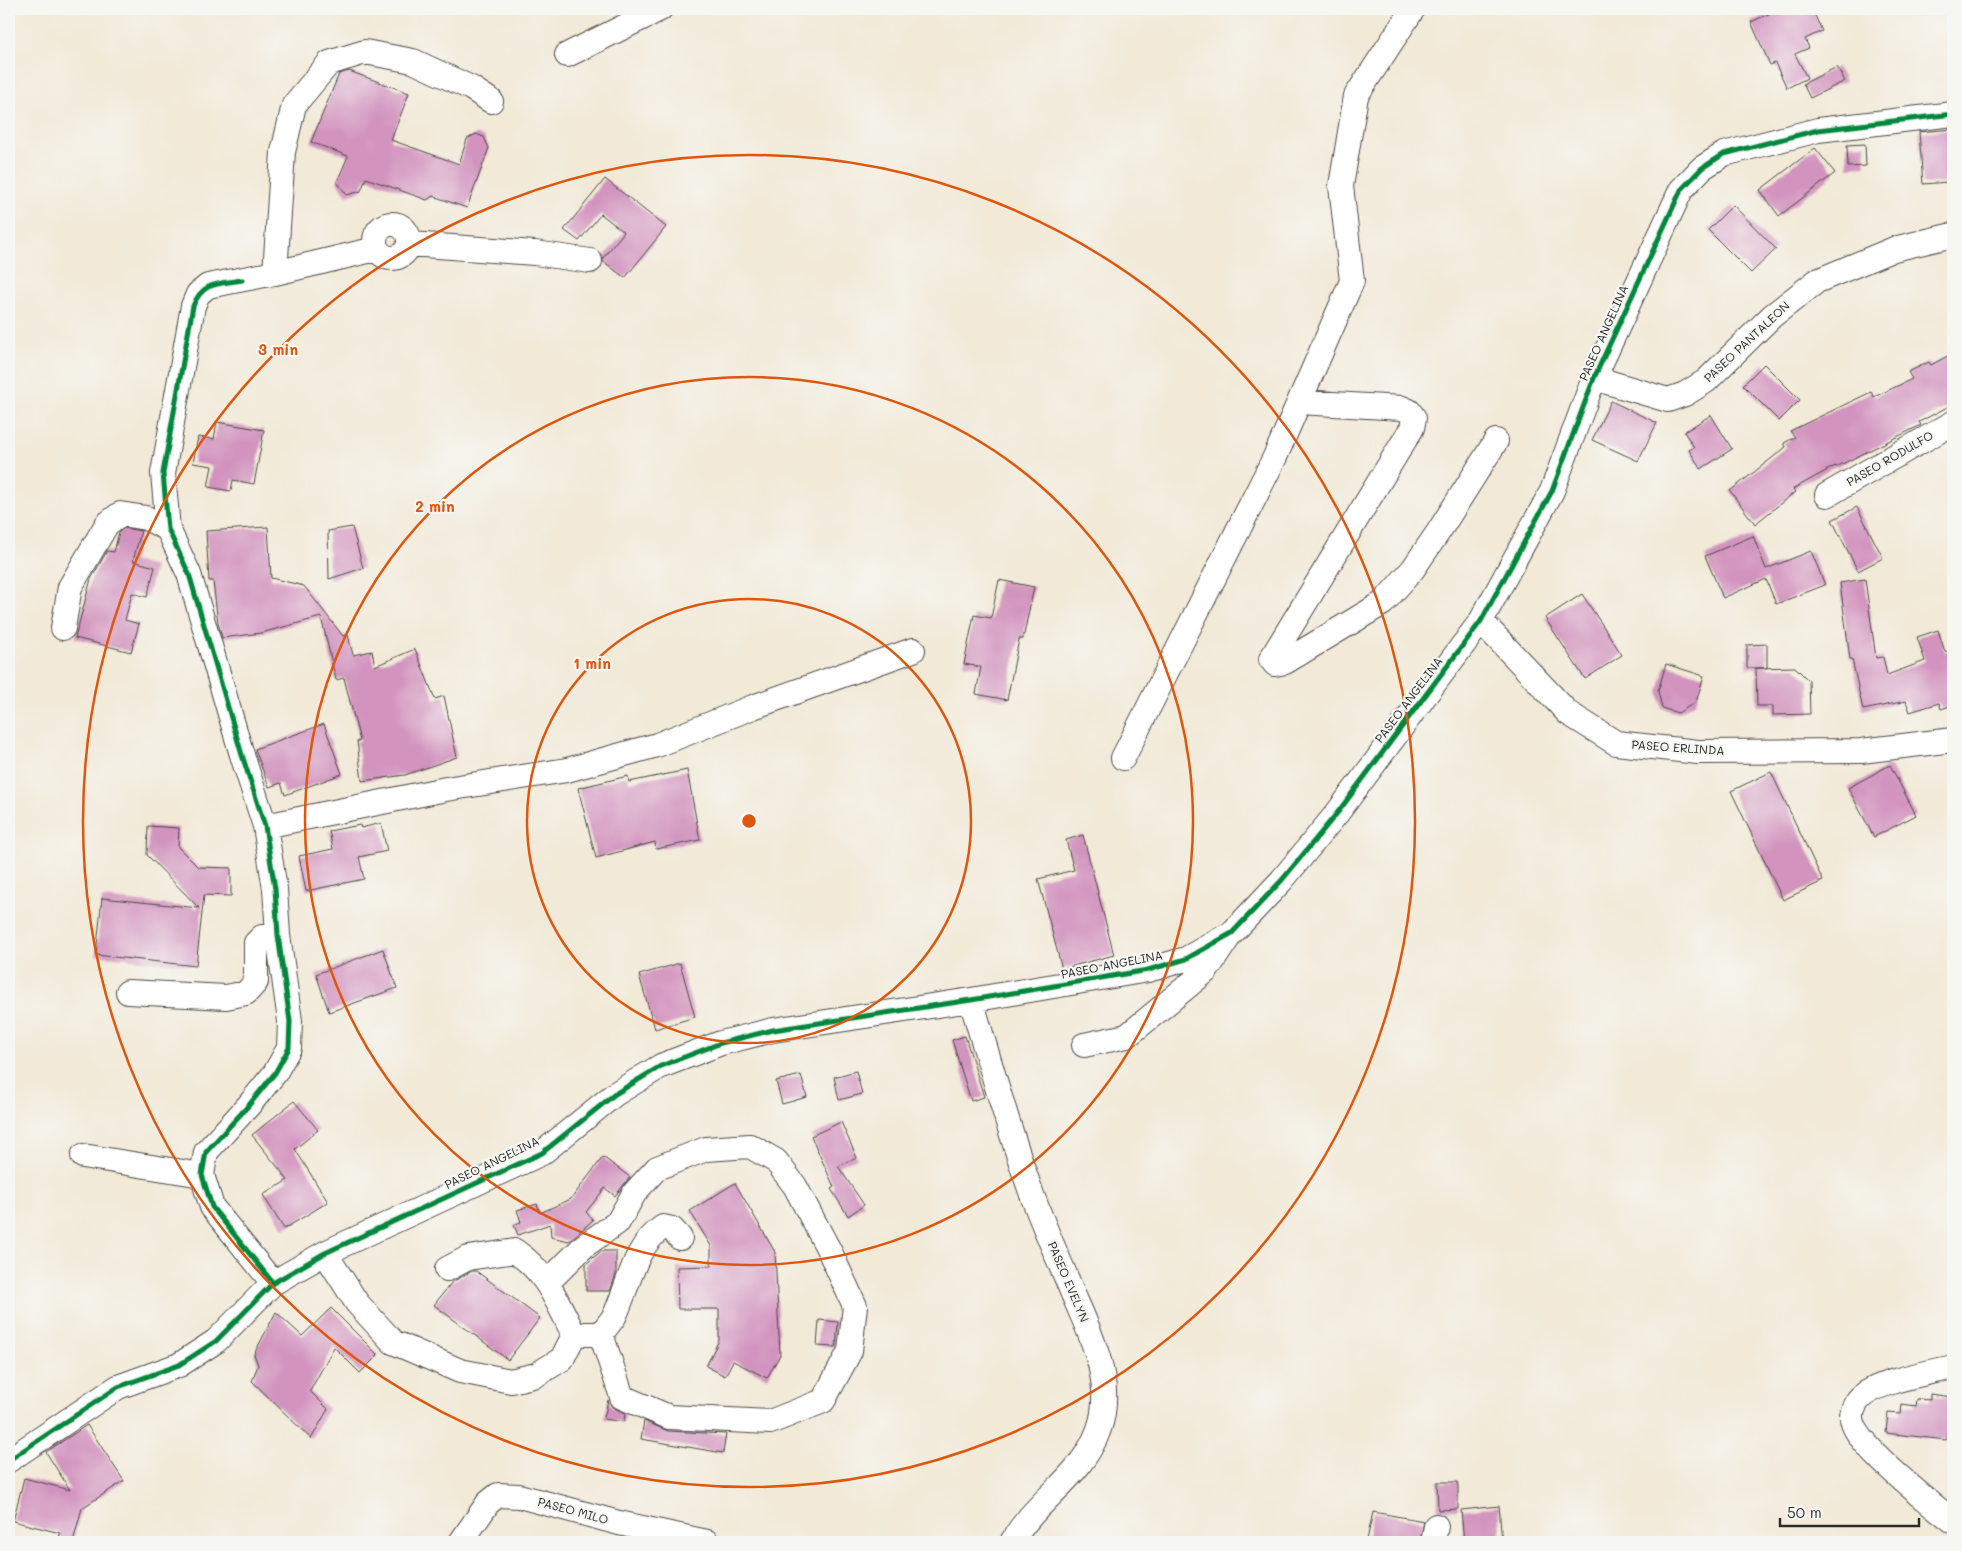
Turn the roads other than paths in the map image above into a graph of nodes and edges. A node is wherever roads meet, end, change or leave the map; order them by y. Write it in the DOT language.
graph roads {
  1 [pos="660,9"];
  2 [pos="1413,9"];
  3 [pos="567,54"];
  4 [pos="491,101"];
  5 [pos="1953,114"];
  6 [pos="1953,235"];
  7 [pos="590,260"];
  8 [pos="275,273"];
  9 [pos="1594,378"];
  10 [pos="1299,402"];
  11 [pos="1953,423"];
  12 [pos="1496,441"];
  13 [pos="1827,495"];
  14 [pos="168,529"];
  15 [pos="1481,621"];
  16 [pos="63,628"];
  17 [pos="913,650"];
  18 [pos="1953,740"];
  19 [pos="1122,758"];
  20 [pos="265,826"];
  21 [pos="1232,933"];
  22 [pos="278,935"];
  23 [pos="128,992"];
  24 [pos="971,1000"];
  25 [pos="1084,1045"];
  26 [pos="83,1156"];
  27 [pos="202,1175"];
  28 [pos="680,1238"];
  29 [pos="325,1253"];
  30 [pos="448,1269"];
  31 [pos="548,1282"];
  32 [pos="273,1283"];
  33 [pos="601,1334"];
  34 [pos="574,1335"];
  35 [pos="1953,1367"];
  36 [pos="9,1460"];
  37 [pos="1953,1521"];
  38 [pos="461,1542"];
  39 [pos="707,1542"];
  40 [pos="1012,1542"];
  1 -- 3 [label="street"];
  2 -- 10 [label="street"];
  4 -- 8 [label="street"];
  5 -- 9 [label="street, PASEO ANGELINA"];
  6 -- 9 [label="street, PASEO PANTALEON"];
  7 -- 8 [label="street"];
  8 -- 14 [label="street"];
  9 -- 15 [label="street, PASEO ANGELINA"];
  10 -- 12 [label="street"];
  10 -- 19 [label="street"];
  11 -- 13 [label="street, PASEO RODULFO"];
  14 -- 16 [label="street"];
  14 -- 20 [label="street"];
  15 -- 18 [label="street, PASEO ERLINDA"];
  15 -- 21 [label="street, PASEO ANGELINA"];
  17 -- 20 [label="street"];
  20 -- 22 [label="street"];
  21 -- 24 [label="street, PASEO ANGELINA"];
  21 -- 25 [label="street"];
  22 -- 23 [label="street"];
  22 -- 27 [label="street"];
  24 -- 29 [label="street, PASEO ANGELINA"];
  24 -- 40 [label="street, PASEO EVELYN"];
  26 -- 27 [label="street"];
  27 -- 32 [label="street"];
  28 -- 33 [label="street"];
  29 -- 32 [label="street, PASEO ANGELINA"];
  29 -- 34 [label="street"];
  30 -- 31 [label="street"];
  31 -- 33 [label="street"];
  31 -- 34 [label="street"];
  32 -- 36 [label="street, PASEO ANGELINA"];
  33 -- 34 [label="street"];
  35 -- 37 [label="street"];
  38 -- 39 [label="street, PASEO MILO"];
}
